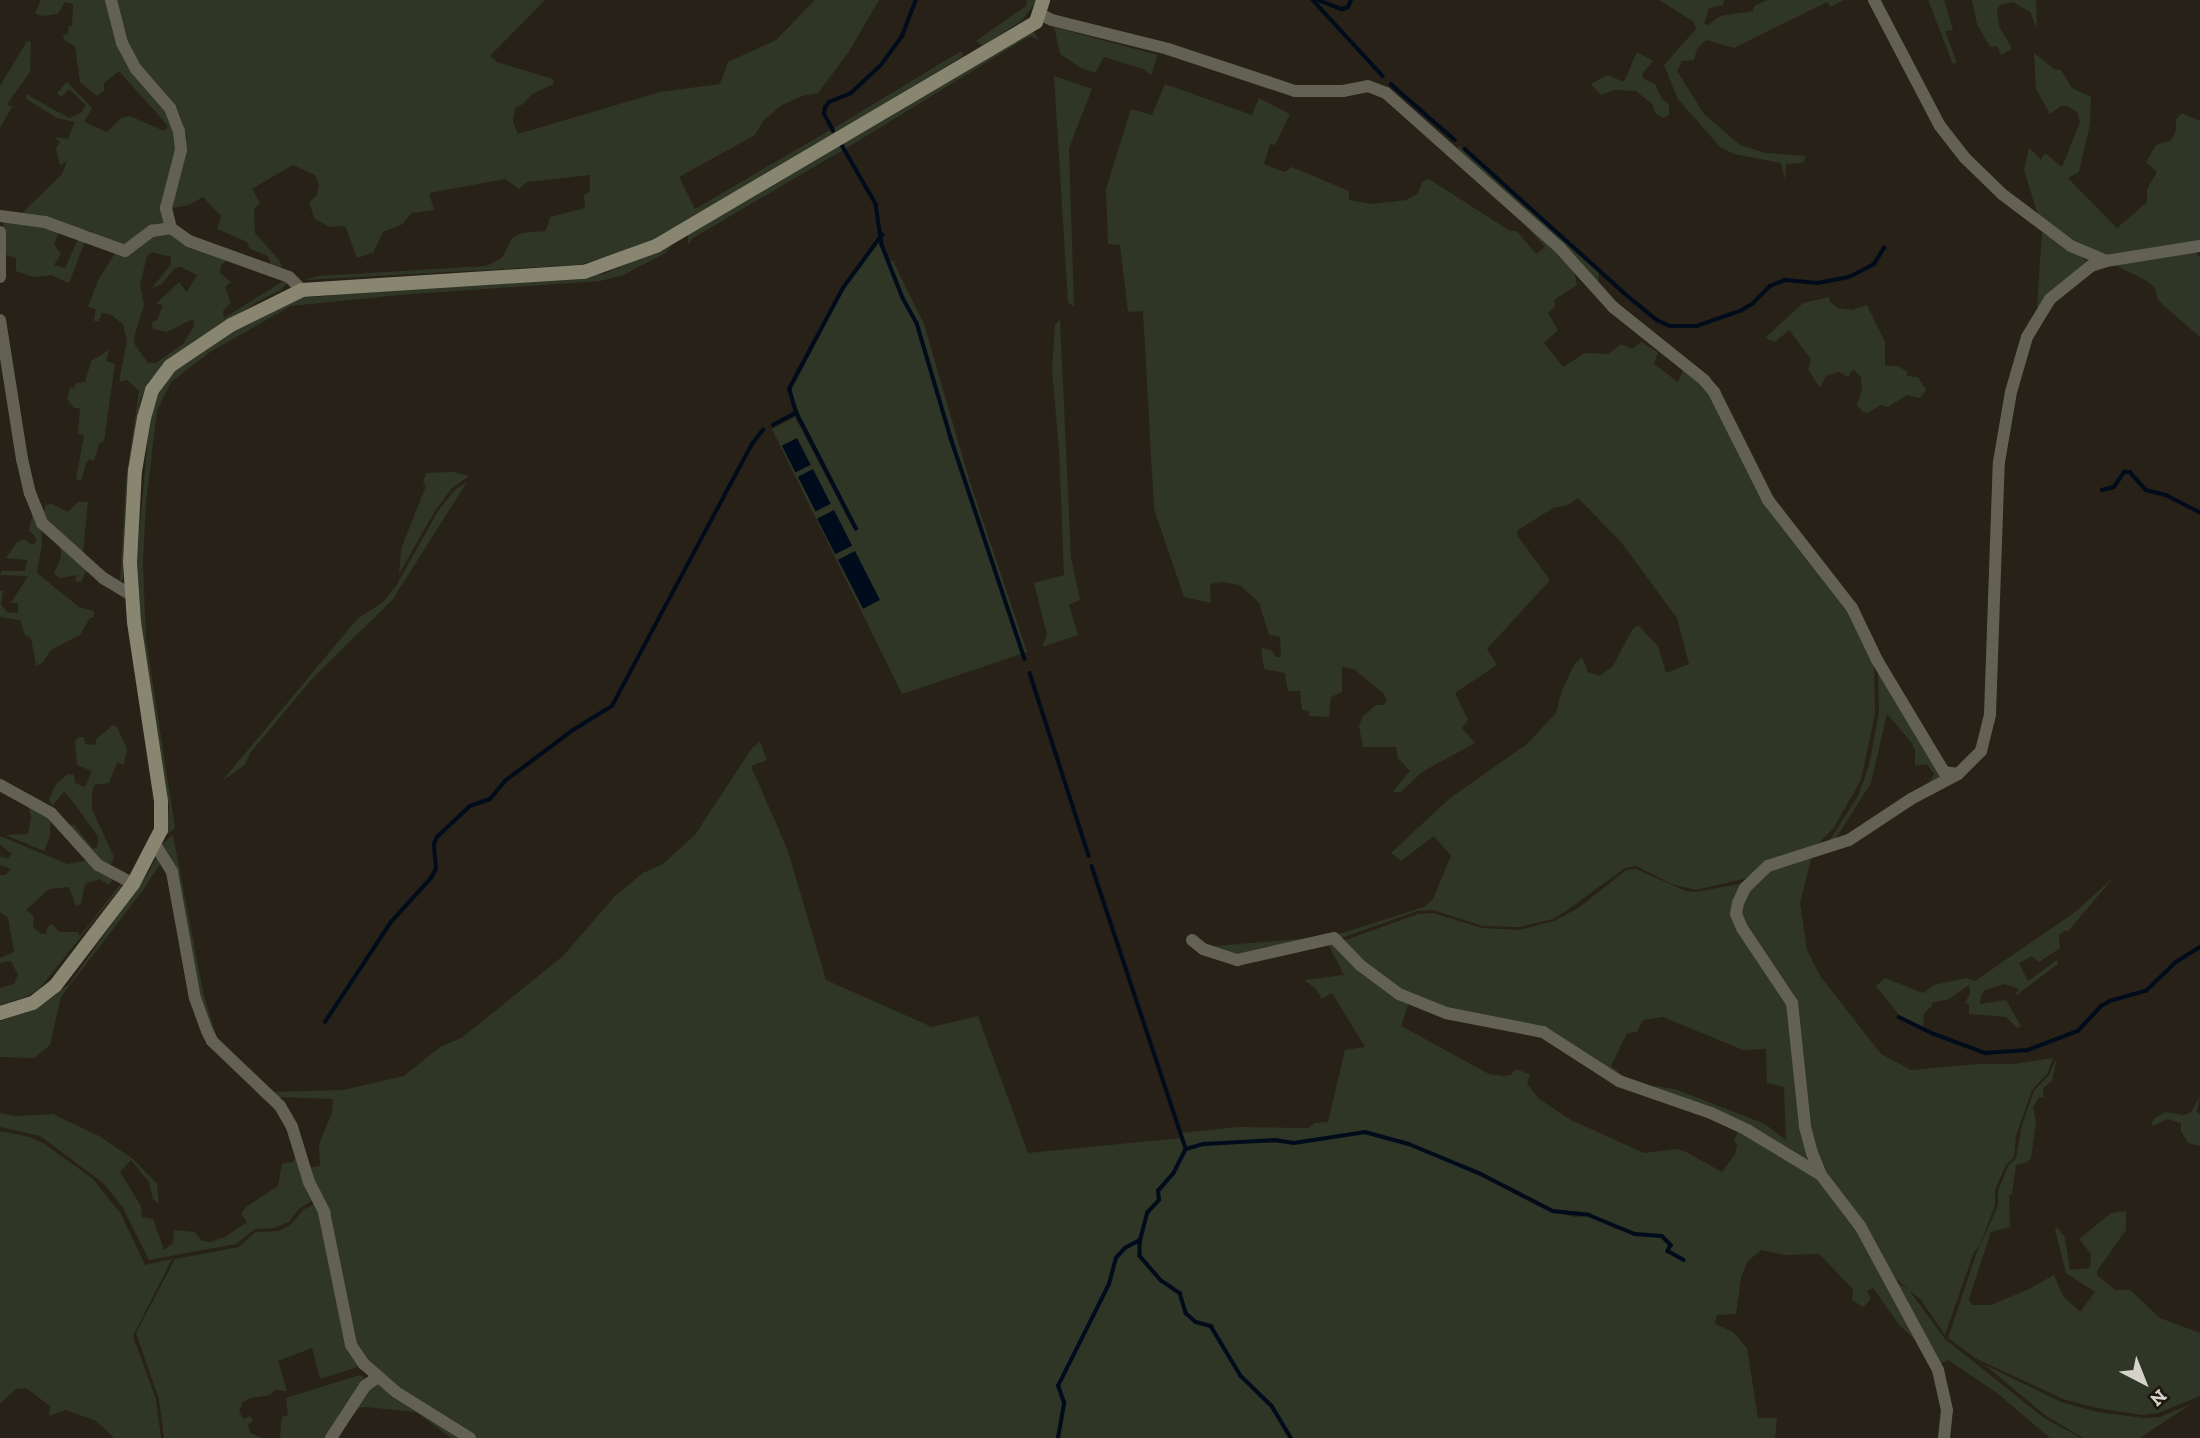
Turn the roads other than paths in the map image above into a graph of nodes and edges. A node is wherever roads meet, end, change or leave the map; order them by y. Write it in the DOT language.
graph roads {
  1 [pos="111,0"];
  2 [pos="1874,0"];
  3 [pos="1042,7"];
  4 [pos="0,216"];
  5 [pos="171,228"];
  6 [pos="0,232"];
  7 [pos="2200,246"];
  8 [pos="2106,261"];
  9 [pos="0,277"];
  10 [pos="302,290"];
  11 [pos="0,320"];
  12 [pos="131,595"];
  13 [pos="1958,774"];
  14 [pos="0,785"];
  15 [pos="156,846"];
  16 [pos="133,884"];
  17 [pos="1192,940"];
  18 [pos="0,1013"];
  19 [pos="1821,1175"];
  20 [pos="378,1377"];
  21 [pos="331,1438"];
  22 [pos="470,1438"];
  23 [pos="1944,1438"];
  1 -- 5 [label="street"];
  2 -- 8 [label="street"];
  3 -- 10 [label="main road"];
  3 -- 13 [label="street"];
  4 -- 5 [label="street"];
  5 -- 10 [label="street"];
  6 -- 9 [label="street"];
  7 -- 8 [label="street"];
  8 -- 13 [label="street"];
  10 -- 12 [label="main road"];
  11 -- 12 [label="street"];
  12 -- 15 [label="main road"];
  13 -- 19 [label="street"];
  14 -- 16 [label="street"];
  15 -- 16 [label="main road"];
  15 -- 20 [label="street"];
  16 -- 18 [label="main road"];
  17 -- 19 [label="street"];
  19 -- 23 [label="street"];
  20 -- 21 [label="street"];
  20 -- 22 [label="street"];
}
